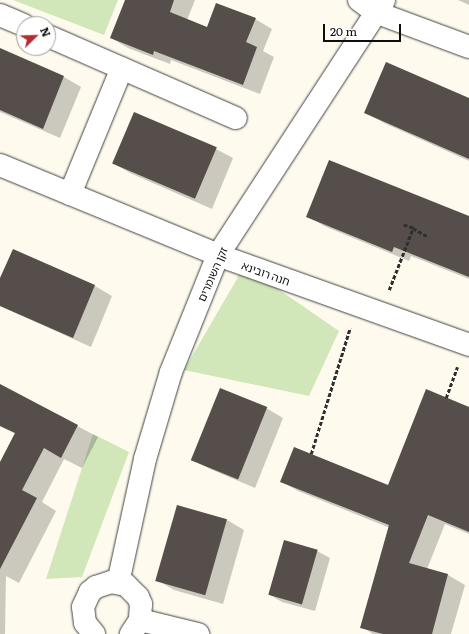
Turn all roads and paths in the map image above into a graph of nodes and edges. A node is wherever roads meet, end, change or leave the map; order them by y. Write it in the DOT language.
graph roads {
  1 [pos="373,4"];
  2 [pos="0,15"];
  3 [pos="16,22"];
  4 [pos="56,39"];
  5 [pos="469,46"];
  6 [pos="122,68"];
  7 [pos="236,118"];
  8 [pos="0,165"];
  9 [pos="70,194"];
  10 [pos="403,225"];
  11 [pos="413,228"];
  12 [pos="427,236"];
  13 [pos="218,255"];
  14 [pos="358,305"];
  15 [pos="380,313"];
  16 [pos="467,344"];
  17 [pos="446,398"];
  18 [pos="311,454"];
  19 [pos="118,583"];
  20 [pos="136,627"];
  21 [pos="94,634"];
  22 [pos="198,634"];
  1 -- 5 [label="street"];
  1 -- 13 [label="street, זקן השומרים"];
  2 -- 3 [label="street"];
  4 -- 6 [label="street"];
  6 -- 7 [label="street"];
  6 -- 9 [label="street"];
  8 -- 9 [label="street, חנה רובינא"];
  9 -- 13 [label="street, חנה רובינא"];
  10 -- 11 [label="path"];
  11 -- 12 [label="path"];
  11 -- 15 [label="path"];
  13 -- 14 [label="street, חנה רובינא"];
  13 -- 19 [label="street, זקן השומרים"];
  14 -- 15 [label="street, חנה רובינא"];
  14 -- 18 [label="path"];
  15 -- 16 [label="street, חנה רובינא"];
  16 -- 17 [label="path"];
  19 -- 20 [label="street"];
  19 -- 21 [label="street"];
  20 -- 22 [label="street"];
}
